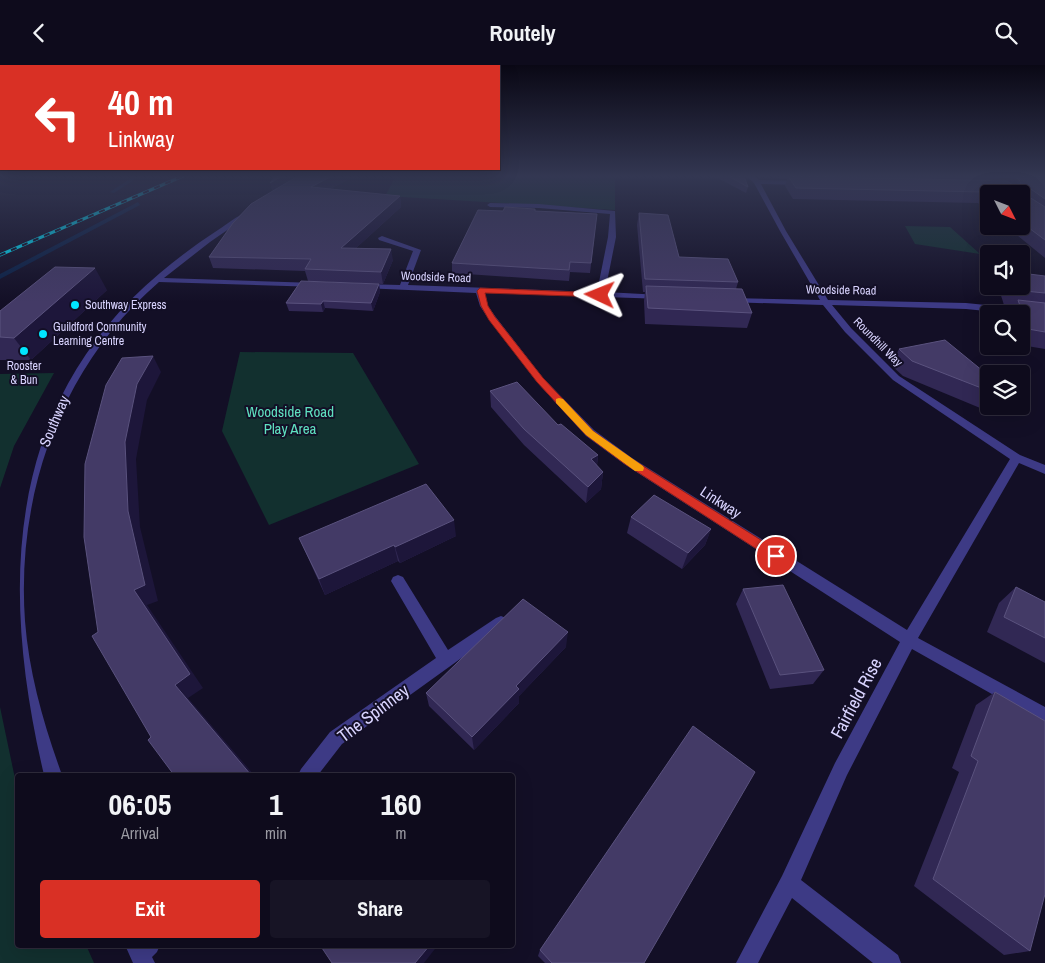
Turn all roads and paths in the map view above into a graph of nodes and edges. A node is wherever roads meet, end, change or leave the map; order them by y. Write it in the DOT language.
graph roads {
  1 [pos="241,218"];
  2 [pos="612,218"];
  3 [pos="776,218"];
  4 [pos="382,238"];
  5 [pos="155,280"];
  6 [pos="325,285"];
  7 [pos="354,286"];
  8 [pos="403,288"];
  9 [pos="480,291"];
  10 [pos="600,295"];
  11 [pos="670,297"];
  12 [pos="719,299"];
  13 [pos="826,303"];
  14 [pos="1045,313"];
  15 [pos="1016,458"];
  16 [pos="1045,470"];
  17 [pos="398,581"];
  18 [pos="501,622"];
  19 [pos="909,640"];
  20 [pos="446,660"];
  21 [pos="1045,716"];
  22 [pos="52,773"];
  23 [pos="310,773"];
  24 [pos="789,883"];
  25 [pos="747,963"];
  26 [pos="890,963"];
  1 -- 5 [label="street, Southway"];
  2 -- 10 [label="street"];
  3 -- 13 [label="street, Roundhill Way"];
  4 -- 8 [label="street"];
  5 -- 6 [label="street"];
  5 -- 22 [label="street, Southway"];
  7 -- 8 [label="street, Woodside Road"];
  8 -- 9 [label="street, Woodside Road"];
  9 -- 10 [label="street, Woodside Road"];
  9 -- 19 [label="street, Linkway"];
  10 -- 11 [label="street, Woodside Road"];
  12 -- 13 [label="street, Woodside Road"];
  13 -- 14 [label="street, Woodside Road"];
  13 -- 15 [label="street, Roundhill Way"];
  15 -- 16 [label="street, Roundhill Way"];
  15 -- 19 [label="street, Fairfield Rise"];
  17 -- 20 [label="street"];
  18 -- 20 [label="street, The Spinney"];
  19 -- 21 [label="street, Linkway"];
  19 -- 24 [label="street, Fairfield Rise"];
  20 -- 23 [label="street, The Spinney"];
  24 -- 25 [label="street, Fairfield Rise"];
  24 -- 26 [label="street"];
}
